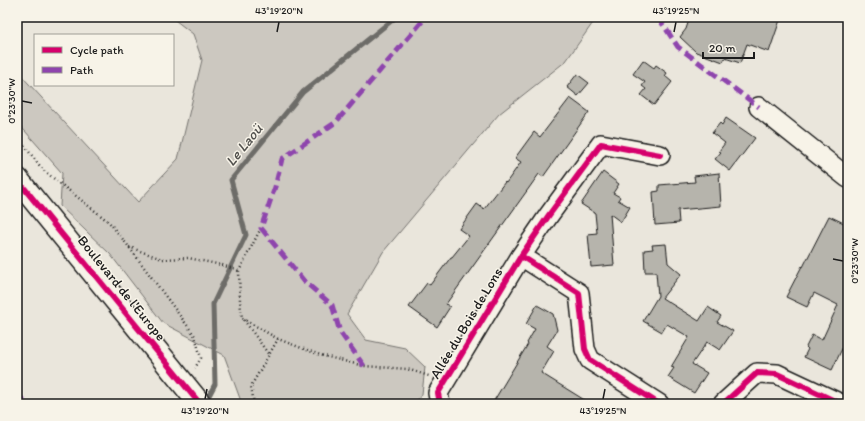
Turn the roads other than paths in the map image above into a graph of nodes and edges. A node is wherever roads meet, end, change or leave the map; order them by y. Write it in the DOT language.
graph roads {
  1 [pos="759,107"];
  2 [pos="660,155"];
  3 [pos="848,178"];
  4 [pos="17,180"];
  5 [pos="521,256"];
  6 [pos="848,397"];
  7 [pos="200,404"];
  8 [pos="440,404"];
  9 [pos="659,404"];
  10 [pos="723,404"];
  11 [pos="841,404"];
  12 [pos="845,404"];
  1 -- 3 [label="street"];
  2 -- 5 [label="street, Allée du Bois de Lons"];
  4 -- 7 [label="main road, Boulevard de l'Europe"];
  5 -- 8 [label="street, Allée du Bois de Lons"];
  5 -- 9 [label="street"];
  6 -- 12 [label="street"];
  10 -- 11 [label="street"];
}
